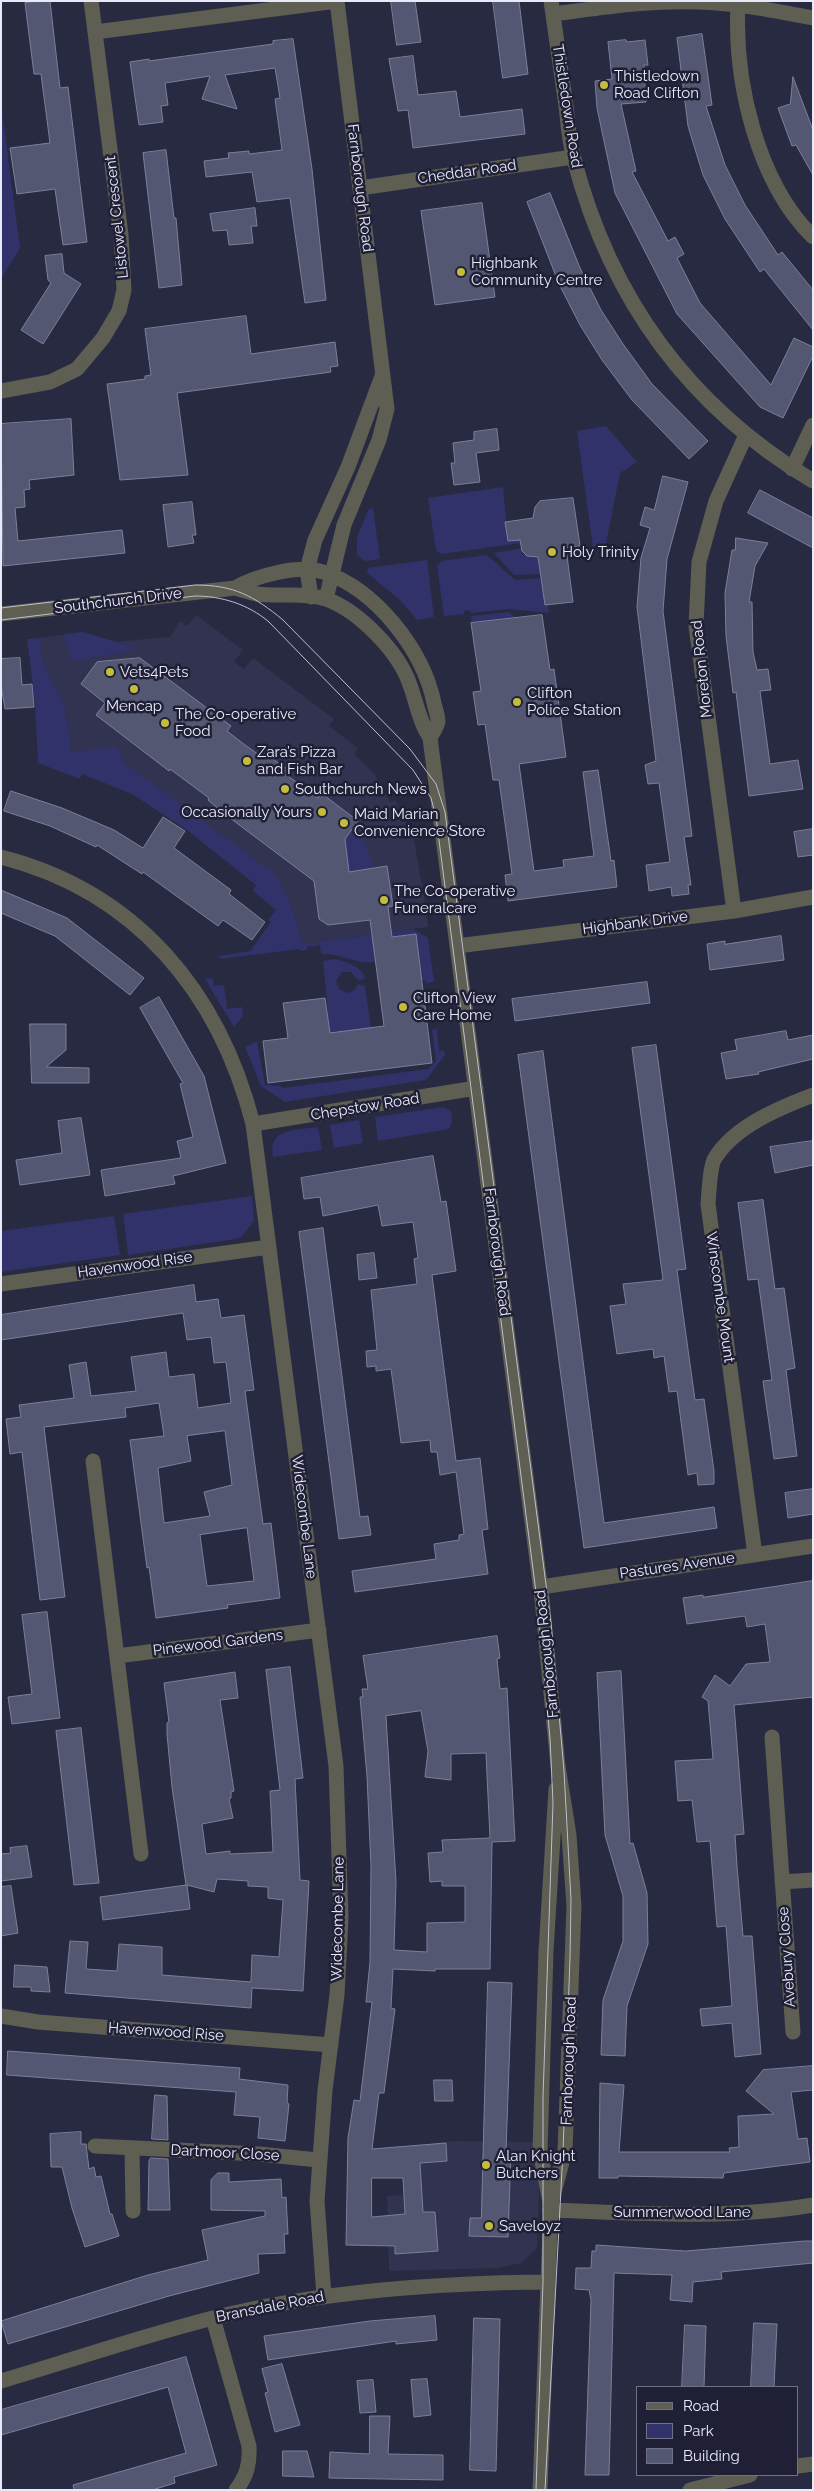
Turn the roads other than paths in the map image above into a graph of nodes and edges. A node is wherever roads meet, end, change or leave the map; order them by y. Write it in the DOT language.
graph roads {
  1 [pos="91,1"];
  2 [pos="337,1"];
  3 [pos="738,5"];
  4 [pos="552,8"];
  5 [pos="813,18"];
  6 [pos="95,32"];
  7 [pos="573,157"];
  8 [pos="360,188"];
  9 [pos="813,237"];
  10 [pos="383,374"];
  11 [pos="1,391"];
  12 [pos="813,426"];
  13 [pos="746,435"];
  14 [pos="792,468"];
  15 [pos="813,481"];
  16 [pos="307,570"];
  17 [pos="332,576"];
  18 [pos="235,588"];
  19 [pos="278,594"];
  20 [pos="319,598"];
  21 [pos="1,614"];
  22 [pos="430,738"];
  23 [pos="1,857"];
  24 [pos="813,897"];
  25 [pos="734,911"];
  26 [pos="457,946"];
  27 [pos="476,1088"];
  28 [pos="813,1095"];
  29 [pos="253,1124"];
  30 [pos="269,1247"];
  31 [pos="1,1284"];
  32 [pos="93,1461"];
  33 [pos="813,1546"];
  34 [pos="755,1555"];
  35 [pos="541,1587"];
  36 [pos="319,1630"];
  37 [pos="117,1656"];
  38 [pos="772,1737"];
  39 [pos="558,1766"];
  40 [pos="142,1854"];
  41 [pos="813,1880"];
  42 [pos="782,1882"];
  43 [pos="1,2016"];
  44 [pos="793,2032"];
  45 [pos="331,2045"];
  46 [pos="95,2146"];
  47 [pos="132,2148"];
  48 [pos="318,2160"];
  49 [pos="813,2205"];
  50 [pos="550,2207"];
  51 [pos="133,2211"];
  52 [pos="548,2282"];
  53 [pos="324,2296"];
  54 [pos="213,2318"];
  55 [pos="1,2381"];
  56 [pos="813,2464"];
  57 [pos="799,2466"];
  58 [pos="746,2476"];
  59 [pos="236,2490"];
  60 [pos="540,2490"];
  61 [pos="690,2490"];
  1 -- 6 [label="street, Listowel Crescent"];
  2 -- 6 [label="street"];
  2 -- 8 [label="street, Farnborough Road"];
  3 -- 4 [label="street"];
  3 -- 5 [label="street"];
  3 -- 9 [label="street"];
  4 -- 7 [label="street, Thistledown Road"];
  6 -- 11 [label="street, Listowel Crescent"];
  7 -- 8 [label="street, Cheddar Road"];
  7 -- 13 [label="street, Thistledown Road"];
  8 -- 10 [label="street, Farnborough Road"];
  10 -- 16 [label="street, Farnborough Road"];
  10 -- 17 [label="street, Farnborough Road"];
  12 -- 14 [label="street"];
  13 -- 14 [label="street, Thistledown Road"];
  13 -- 25 [label="street, Moreton Road"];
  14 -- 15 [label="street, Thistledown Road"];
  16 -- 17 [label="street, Farnborough Road"];
  16 -- 18 [label="street, Southchurch Drive"];
  16 -- 20 [label="street, Farnborough Road"];
  17 -- 20 [label="street, Farnborough Road"];
  17 -- 22 [label="street, Farnborough Road"];
  18 -- 19 [label="street, Southchurch Drive"];
  18 -- 21 [label="street, Southchurch Drive"];
  19 -- 20 [label="street, Farnborough Road"];
  20 -- 22 [label="street, Farnborough Road"];
  22 -- 26 [label="street, Farnborough Road"];
  23 -- 29 [label="street, Widecombe Lane"];
  24 -- 25 [label="street, Highbank Drive"];
  25 -- 26 [label="street, Highbank Drive"];
  26 -- 27 [label="street, Farnborough Road"];
  27 -- 29 [label="street, Chepstow Road"];
  27 -- 35 [label="street, Farnborough Road"];
  28 -- 34 [label="street, Winscombe Mount"];
  29 -- 30 [label="street, Widecombe Lane"];
  30 -- 31 [label="street, Havenwood Rise"];
  30 -- 36 [label="street, Widecombe Lane"];
  32 -- 37 [label="street"];
  33 -- 34 [label="street, Pastures Avenue"];
  34 -- 35 [label="street, Pastures Avenue"];
  35 -- 39 [label="street, Farnborough Road"];
  36 -- 37 [label="street, Pinewood Gardens"];
  36 -- 45 [label="street, Widecombe Lane"];
  37 -- 40 [label="street"];
  38 -- 42 [label="street, Avebury Close"];
  39 -- 50 [label="street, Farnborough Road"];
  39 -- 50 [label="street, Farnborough Road"];
  41 -- 42 [label="street"];
  42 -- 44 [label="street, Avebury Close"];
  43 -- 45 [label="street, Havenwood Rise"];
  45 -- 48 [label="street, Widecombe Lane"];
  46 -- 47 [label="street, Dartmoor Close"];
  47 -- 48 [label="street, Dartmoor Close"];
  47 -- 51 [label="street"];
  48 -- 53 [label="street, Widecombe Lane"];
  49 -- 50 [label="street, Summerwood Lane"];
  50 -- 52 [label="street, Farnborough Road"];
  52 -- 53 [label="street, Bransdale Road"];
  52 -- 60 [label="street, Farnborough Road"];
  53 -- 54 [label="street, Bransdale Road"];
  54 -- 55 [label="street, Bransdale Road"];
  54 -- 59 [label="street"];
  56 -- 57 [label="street"];
  58 -- 61 [label="street"];
}
